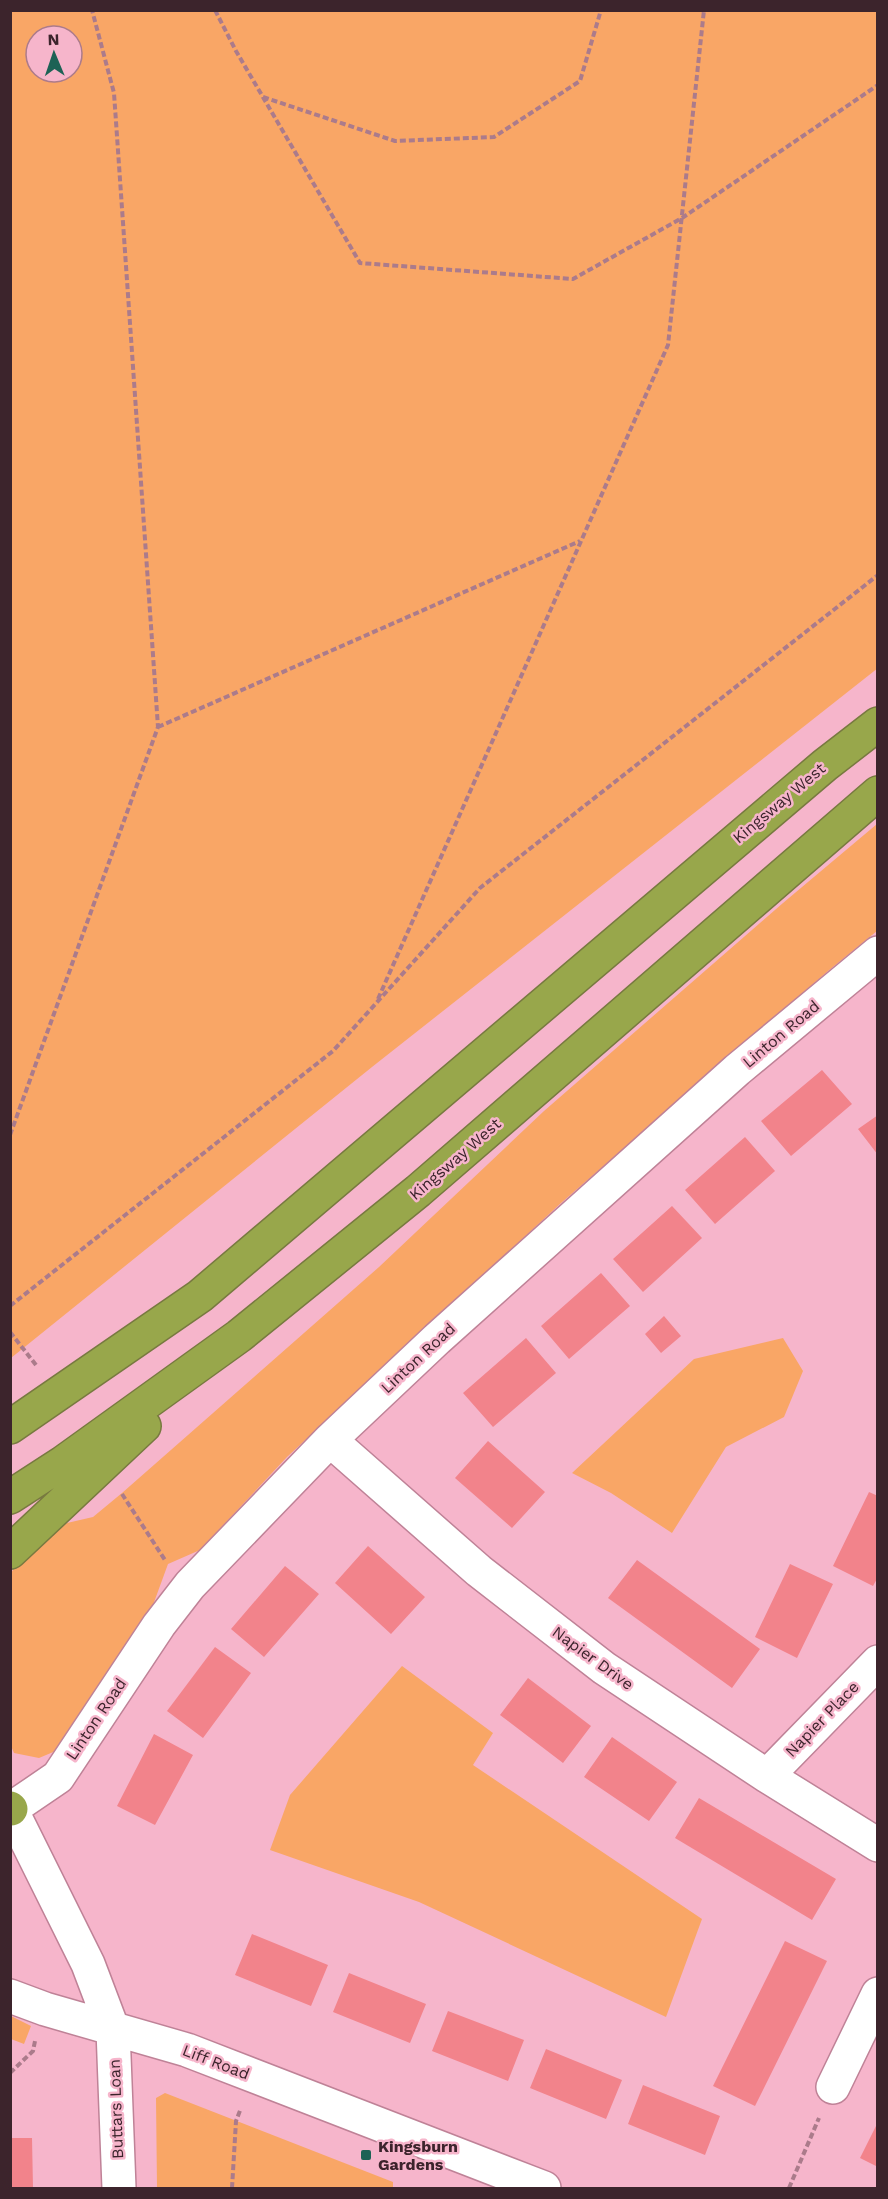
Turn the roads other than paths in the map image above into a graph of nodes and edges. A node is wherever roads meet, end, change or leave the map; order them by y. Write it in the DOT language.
graph roads {
  1 [pos="878,724"];
  2 [pos="878,793"];
  3 [pos="877,954"];
  4 [pos="239,1336"];
  5 [pos="10,1427"];
  6 [pos="330,1440"];
  7 [pos="10,1497"];
  8 [pos="10,1552"];
  9 [pos="878,1662"];
  10 [pos="767,1776"];
  11 [pos="11,1809"];
  12 [pos="878,1845"];
  13 [pos="878,1994"];
  14 [pos="10,1996"];
  15 [pos="113,2030"];
  16 [pos="833,2086"];
  17 [pos="119,2188"];
  18 [pos="544,2188"];
  1 -- 5 [label="highway, Kingsway West"];
  2 -- 4 [label="highway, Kingsway West"];
  3 -- 6 [label="street, Linton Road"];
  4 -- 7 [label="highway, Kingsway West"];
  4 -- 8 [label="highway"];
  6 -- 10 [label="street, Napier Drive"];
  6 -- 11 [label="street, Linton Road"];
  9 -- 10 [label="street, Napier Place"];
  10 -- 12 [label="street, Napier Drive"];
  11 -- 15 [label="street"];
  13 -- 16 [label="street"];
  14 -- 15 [label="street, Liff Road"];
  15 -- 17 [label="street, Buttars Loan"];
  15 -- 18 [label="street, Liff Road"];
}
